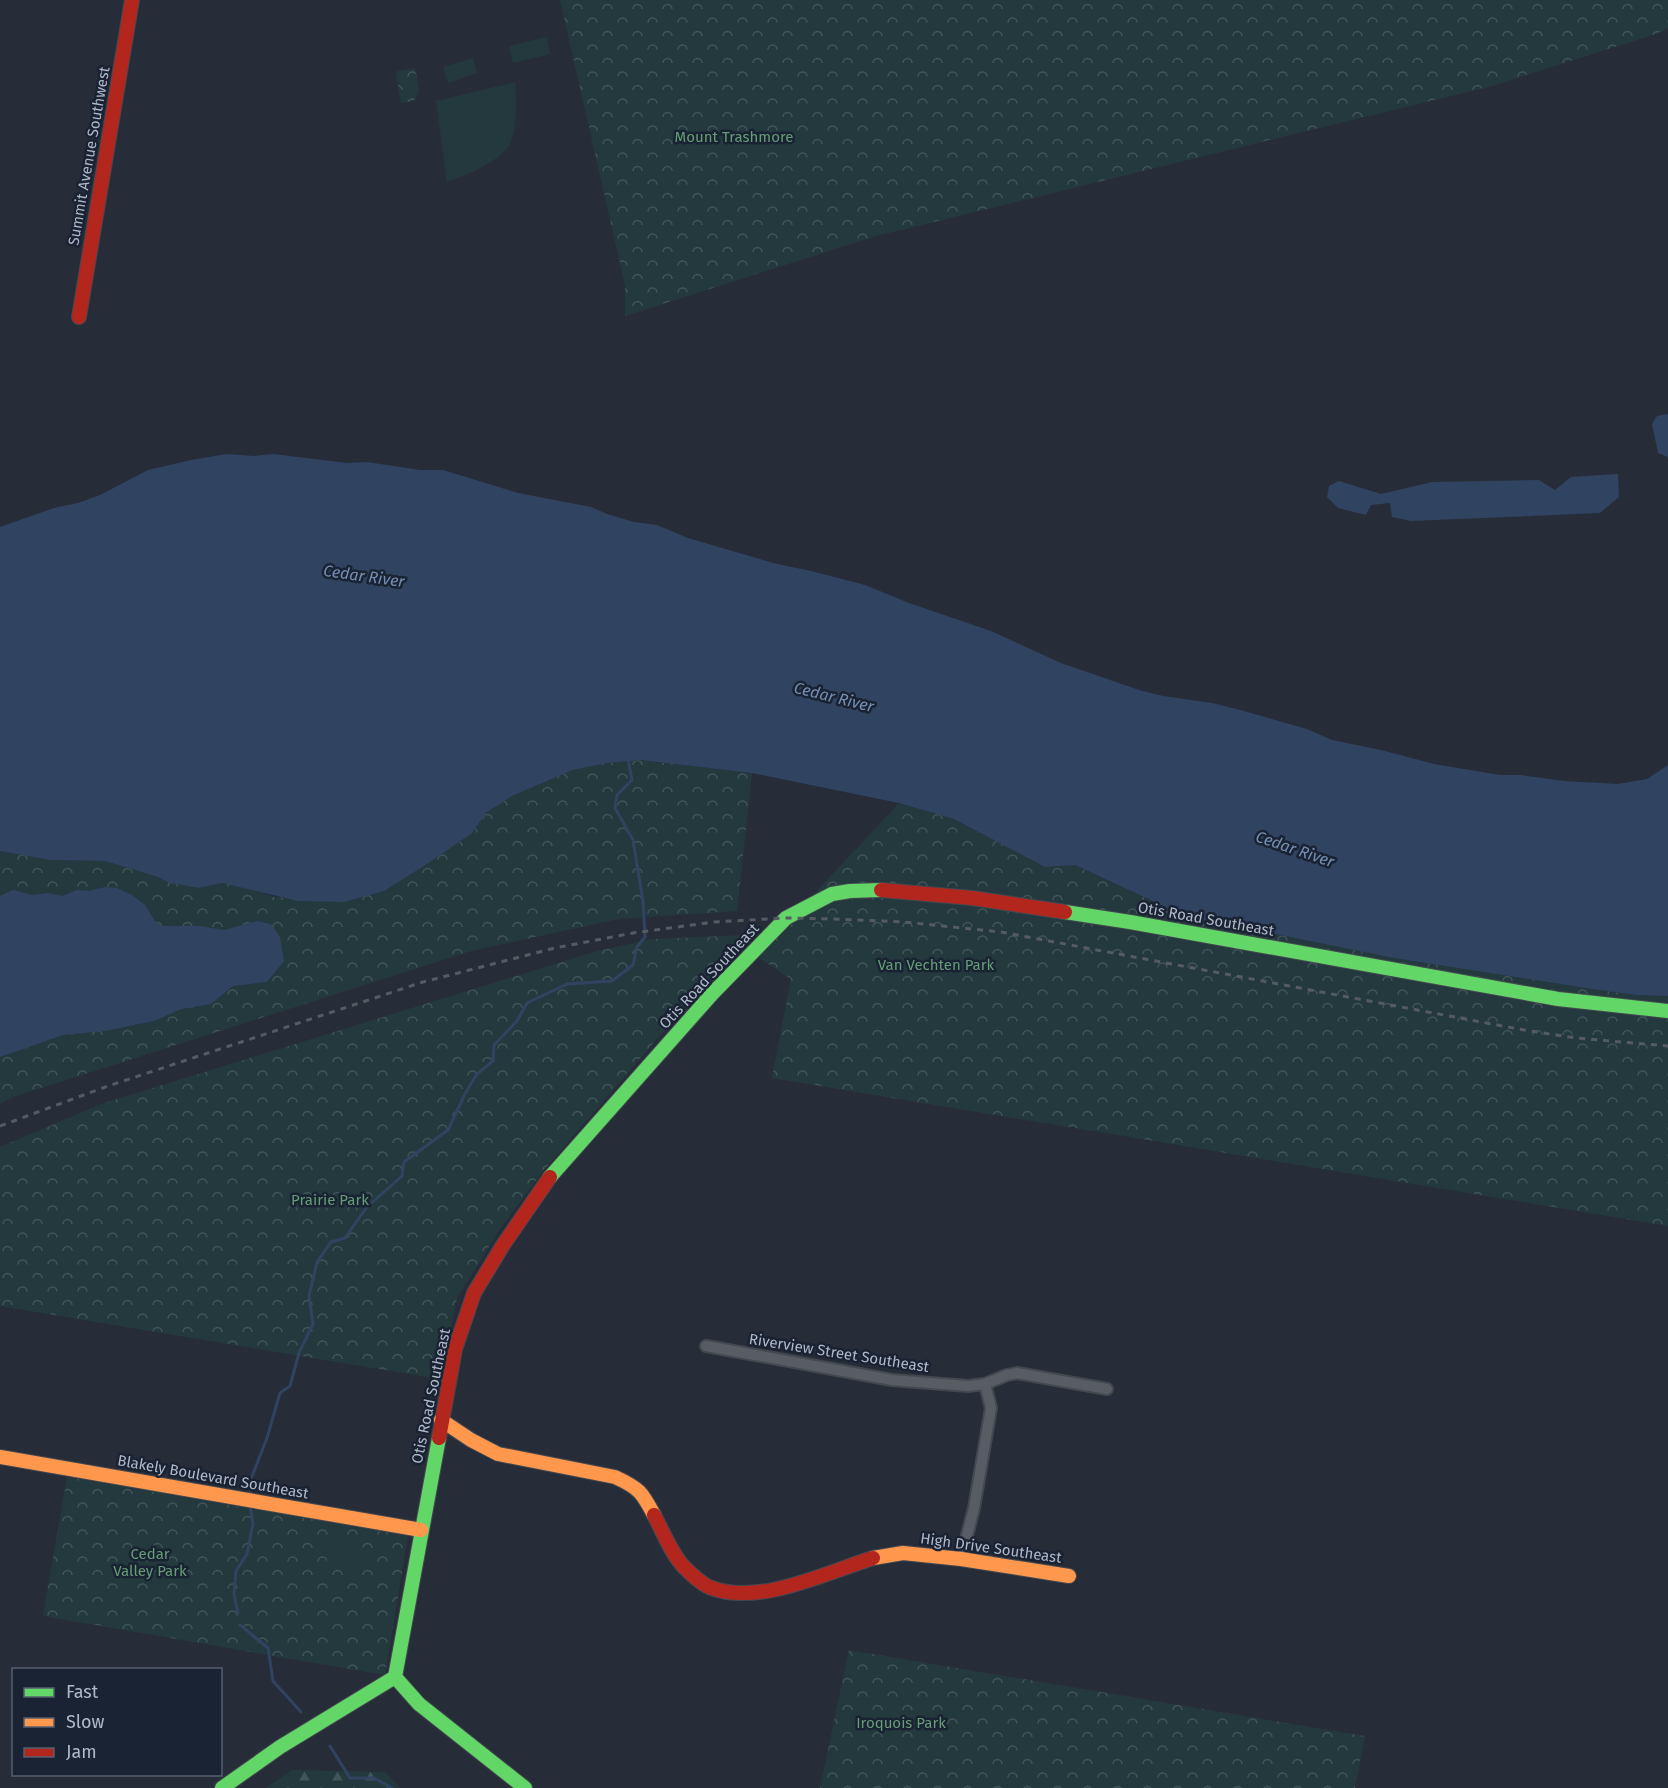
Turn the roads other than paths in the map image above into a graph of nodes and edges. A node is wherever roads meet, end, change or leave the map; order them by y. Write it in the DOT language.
graph roads {
  1 [pos="132,0"];
  2 [pos="79,317"];
  3 [pos="1668,1011"];
  4 [pos="706,1347"];
  5 [pos="985,1384"];
  6 [pos="1107,1389"];
  7 [pos="441,1420"];
  8 [pos="0,1457"];
  9 [pos="421,1530"];
  10 [pos="961,1559"];
  11 [pos="1069,1576"];
  12 [pos="395,1677"];
  13 [pos="222,1788"];
  14 [pos="525,1788"];
  1 -- 2 [label="street, Summit Avenue Southwest"];
  3 -- 7 [label="street, Otis Road Southeast"];
  4 -- 5 [label="street, Riverview Street Southeast"];
  5 -- 6 [label="street, Riverview Street Southeast"];
  5 -- 10 [label="street"];
  7 -- 9 [label="street, Otis Road Southeast"];
  7 -- 10 [label="street, High Drive Southeast"];
  8 -- 9 [label="street, Blakely Boulevard Southeast"];
  9 -- 12 [label="street, Otis Road Southeast"];
  10 -- 11 [label="street, High Drive Southeast"];
  12 -- 13 [label="street"];
  12 -- 14 [label="street"];
}
